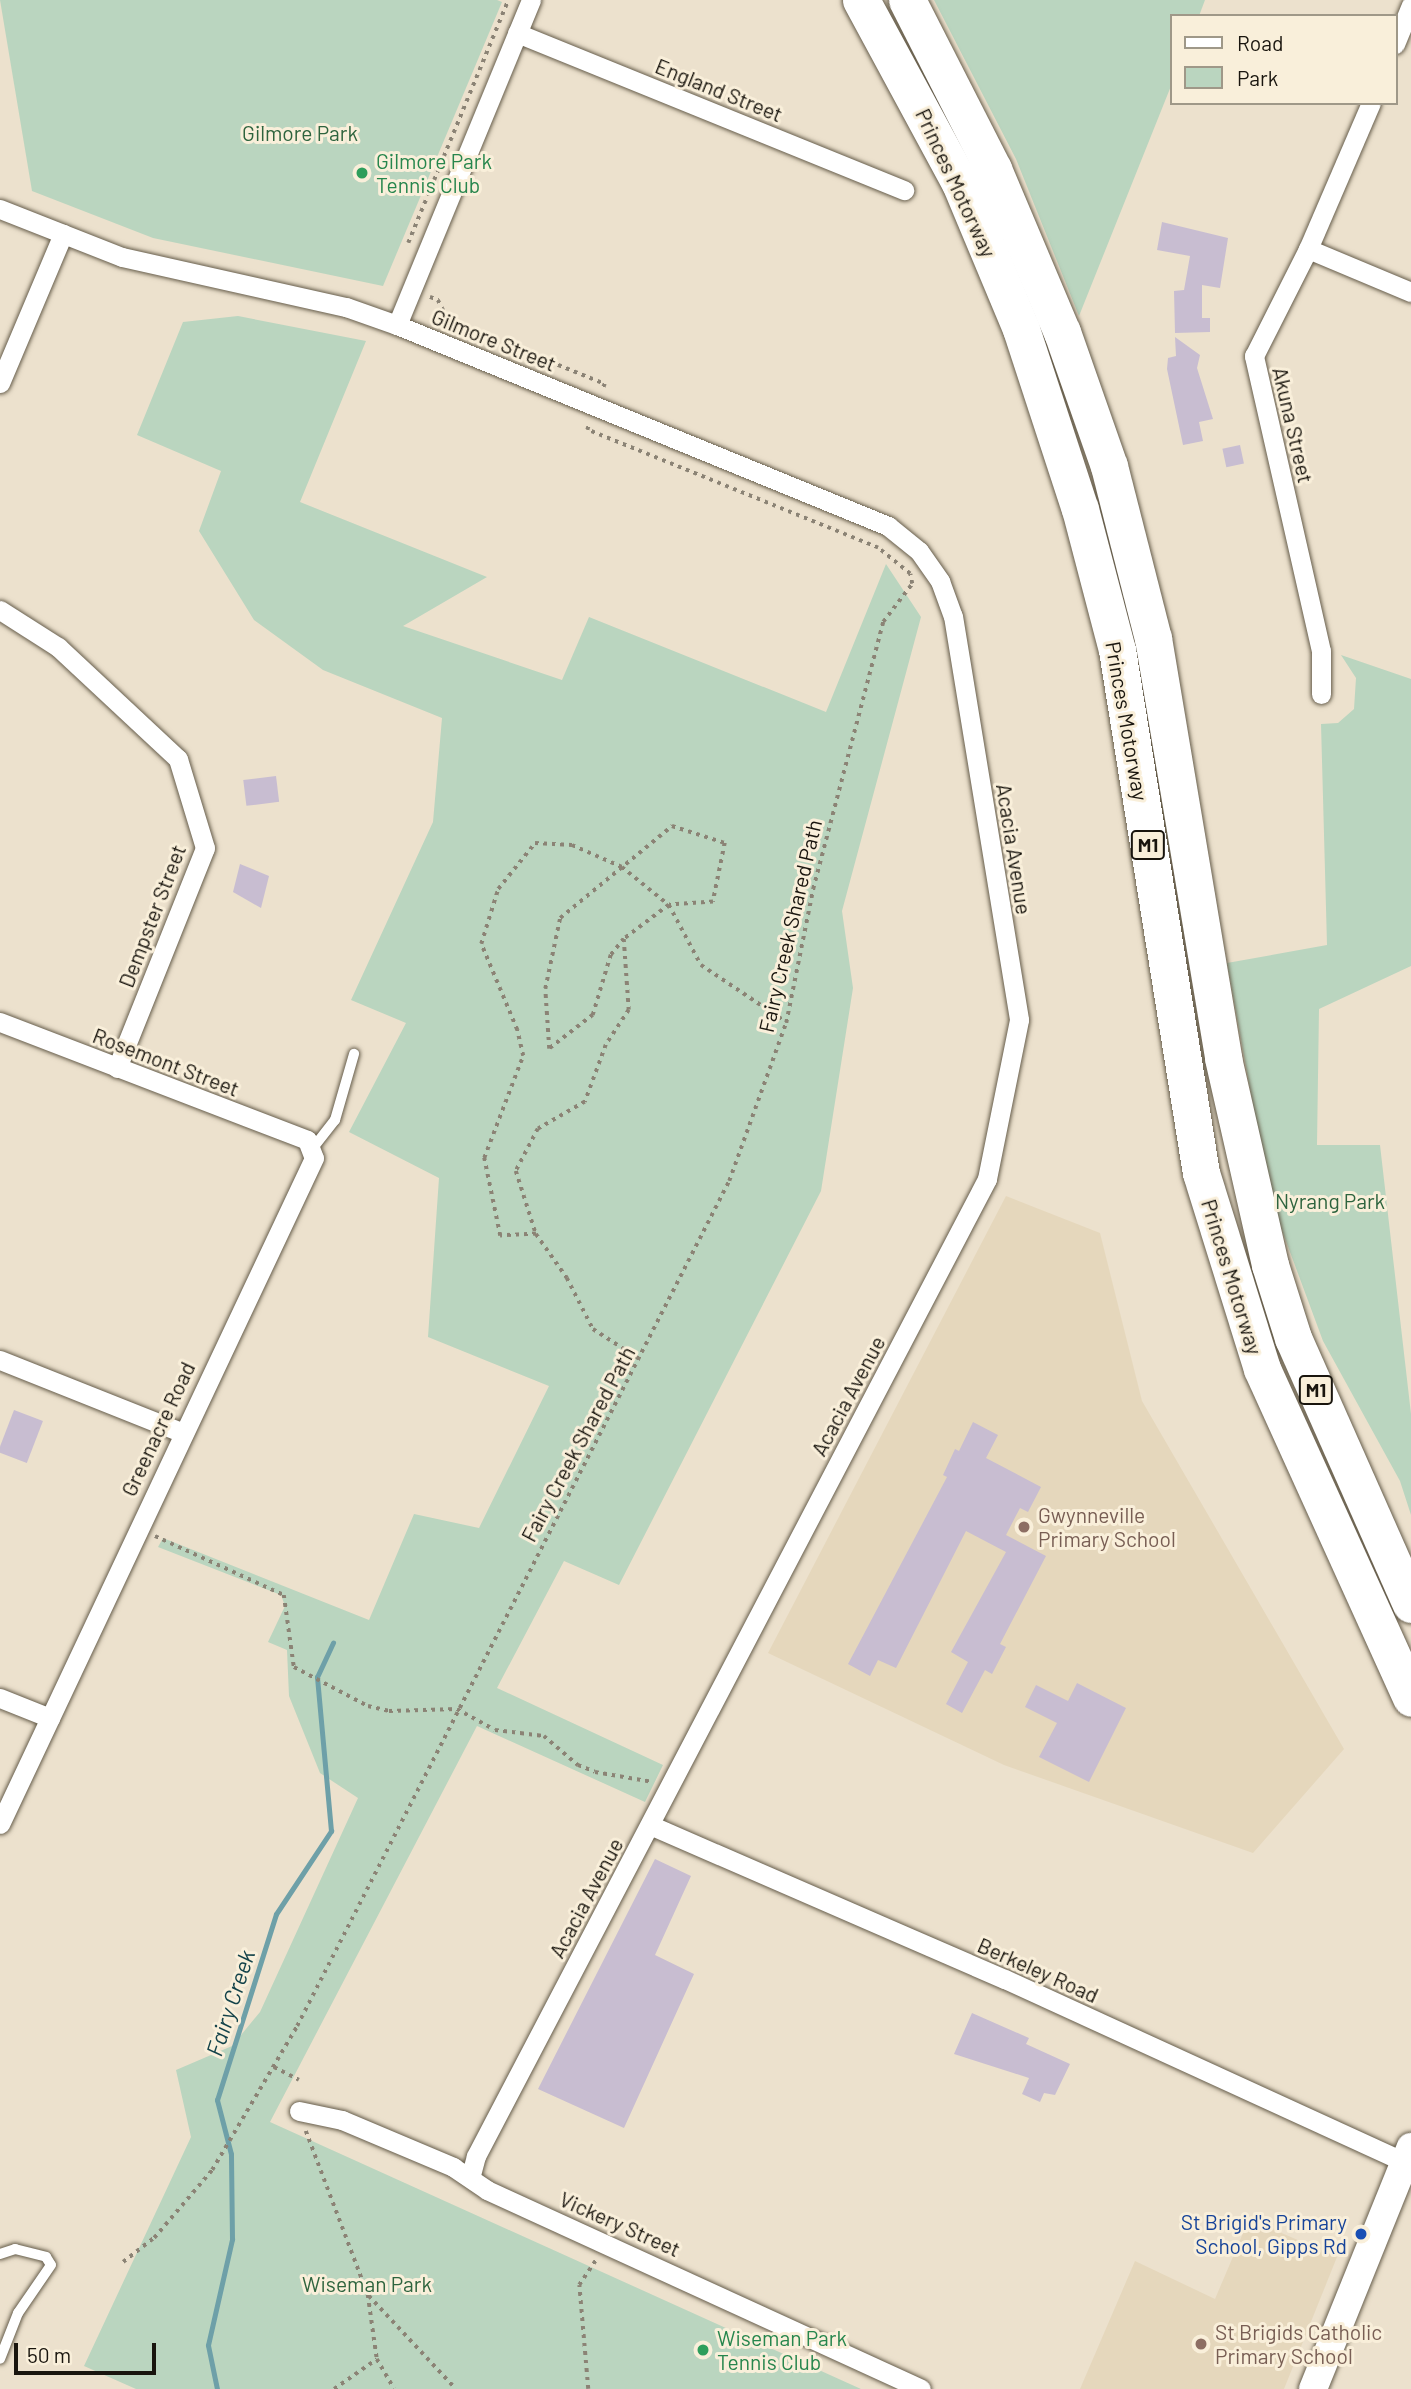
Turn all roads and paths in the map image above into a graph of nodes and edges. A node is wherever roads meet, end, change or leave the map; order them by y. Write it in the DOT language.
graph roads {
  1 [pos="508,0"];
  2 [pos="531,0"];
  3 [pos="860,0"];
  4 [pos="907,0"];
  5 [pos="1411,5"];
  6 [pos="517,33"];
  7 [pos="1397,39"];
  8 [pos="1370,105"];
  9 [pos="904,190"];
  10 [pos="0,209"];
  11 [pos="63,234"];
  12 [pos="1308,249"];
  13 [pos="403,256"];
  14 [pos="1411,292"];
  15 [pos="438,300"];
  16 [pos="397,325"];
  17 [pos="0,383"];
  18 [pos="605,384"];
  19 [pos="587,429"];
  20 [pos="940,581"];
  21 [pos="0,610"];
  22 [pos="1321,694"];
  23 [pos="622,867"];
  24 [pos="669,905"];
  25 [pos="624,939"];
  26 [pos="0,1022"];
  27 [pos="786,1023"];
  28 [pos="354,1054"];
  29 [pos="117,1068"];
  30 [pos="313,1148"];
  31 [pos="536,1234"];
  32 [pos="0,1360"];
  33 [pos="641,1360"];
  34 [pos="181,1432"];
  35 [pos="137,1528"];
  36 [pos="1409,1599"];
  37 [pos="0,1698"];
  38 [pos="1411,1698"];
  39 [pos="457,1709"];
  40 [pos="50,1718"];
  41 [pos="650,1780"];
  42 [pos="0,1824"];
  43 [pos="650,1825"];
  44 [pos="274,2067"];
  45 [pos="299,2080"];
  46 [pos="299,2111"];
  47 [pos="1409,2158"];
  48 [pos="471,2175"];
  49 [pos="610,2244"];
  50 [pos="0,2253"];
  51 [pos="123,2262"];
  52 [pos="368,2295"];
  53 [pos="0,2359"];
  54 [pos="377,2359"];
  55 [pos="334,2389"];
  56 [pos="394,2389"];
  57 [pos="456,2389"];
  58 [pos="588,2389"];
  59 [pos="921,2389"];
  60 [pos="1312,2389"];
  1 -- 13 [label="path"];
  2 -- 6 [label="street"];
  3 -- 38 [label="highway, Princes Motorway / M1"];
  4 -- 36 [label="highway, Princes Motorway / M1"];
  5 -- 7 [label="street"];
  6 -- 9 [label="street, England Street"];
  6 -- 16 [label="street"];
  8 -- 12 [label="street, Akuna Street"];
  10 -- 11 [label="street, Gilmore Street"];
  11 -- 16 [label="street, Gilmore Street"];
  11 -- 17 [label="street"];
  12 -- 14 [label="street"];
  12 -- 22 [label="street, Akuna Street"];
  15 -- 18 [label="path"];
  16 -- 20 [label="street, Gilmore Street"];
  19 -- 27 [label="path, Fairy Creek Shared Path"];
  20 -- 43 [label="street, Acacia Avenue"];
  21 -- 29 [label="street, Dempster Street"];
  23 -- 24 [label="path"];
  23 -- 24 [label="path"];
  23 -- 25 [label="path"];
  23 -- 31 [label="path"];
  24 -- 25 [label="path"];
  24 -- 27 [label="path"];
  25 -- 31 [label="path"];
  26 -- 29 [label="street, Rosemont Street"];
  27 -- 33 [label="path, Fairy Creek Shared Path"];
  28 -- 30 [label="lane, Greenacre Road"];
  29 -- 30 [label="street, Rosemont Street"];
  30 -- 34 [label="street, Greenacre Road"];
  31 -- 33 [label="path"];
  32 -- 34 [label="street"];
  33 -- 39 [label="path, Fairy Creek Shared Path"];
  34 -- 35 [label="street, Greenacre Road"];
  35 -- 39 [label="path"];
  35 -- 40 [label="street, Greenacre Road"];
  37 -- 40 [label="street"];
  39 -- 41 [label="path"];
  39 -- 44 [label="path, Fairy Creek Shared Path"];
  40 -- 42 [label="street, Greenacre Road"];
  43 -- 47 [label="street, Berkeley Road"];
  43 -- 48 [label="street, Acacia Avenue"];
  44 -- 45 [label="path"];
  44 -- 51 [label="path, Fairy Creek Shared Path"];
  46 -- 48 [label="street, Vickery Street"];
  46 -- 52 [label="path"];
  47 -- 60 [label="main road"];
  48 -- 49 [label="street, Vickery Street"];
  49 -- 58 [label="path"];
  49 -- 59 [label="street, Vickery Street"];
  50 -- 53 [label="lane"];
  52 -- 54 [label="path"];
  52 -- 57 [label="path"];
  54 -- 55 [label="path"];
  54 -- 56 [label="path"];
}
